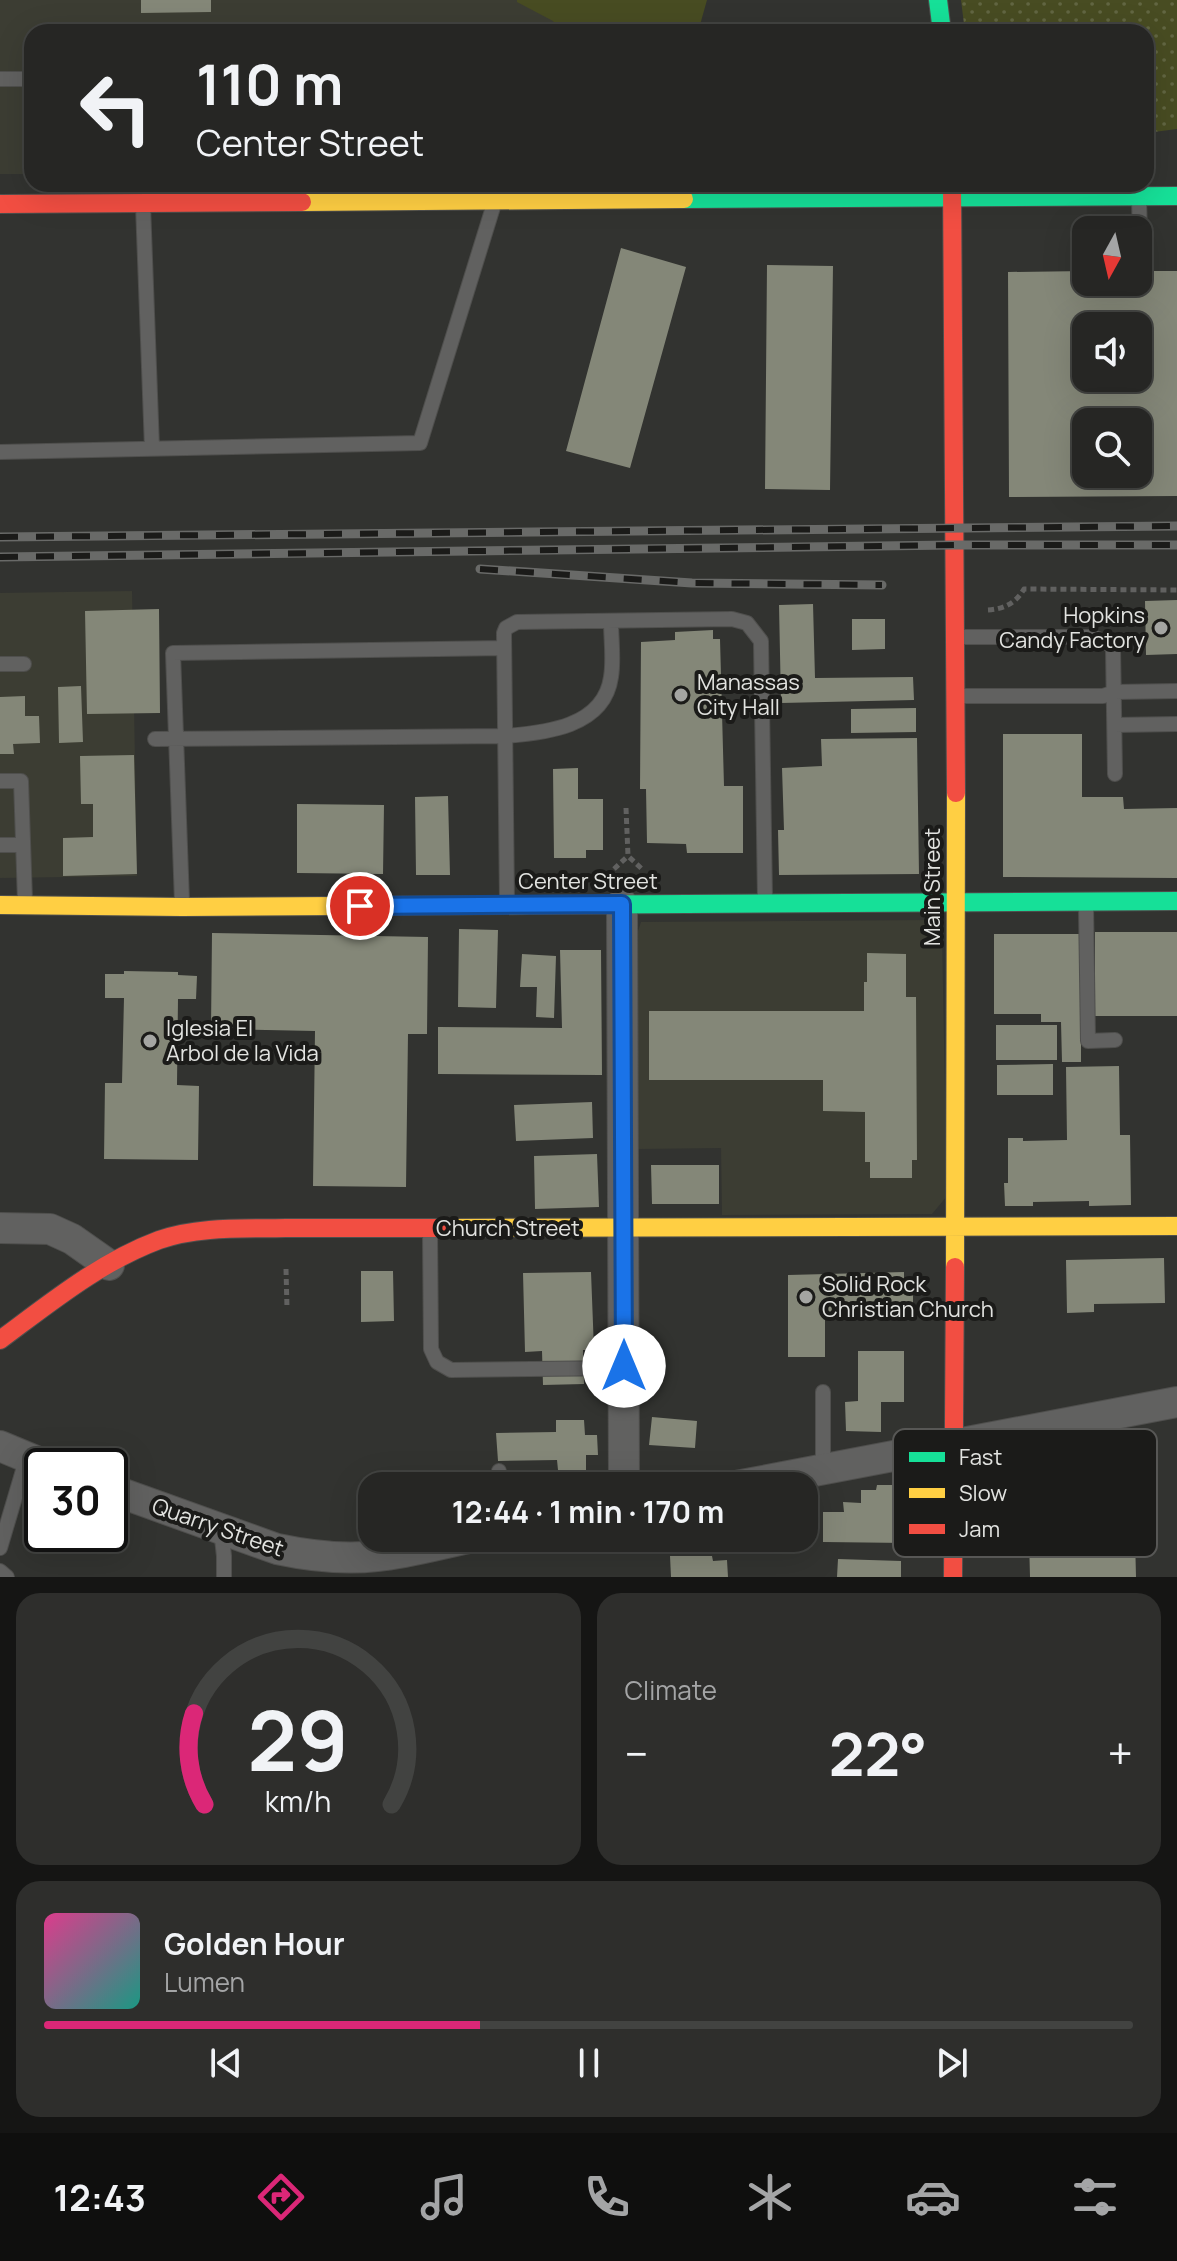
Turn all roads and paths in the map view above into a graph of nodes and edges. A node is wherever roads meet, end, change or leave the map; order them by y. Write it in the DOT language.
graph roads {
  1 [pos="938,0"];
  2 [pos="941,24"];
  3 [pos="0,79"];
  4 [pos="24,79"];
  5 [pos="543,192"];
  6 [pos="952,192"];
  7 [pos="1014,192"];
  8 [pos="1139,196"];
  9 [pos="1177,196"];
  10 [pos="496,200"];
  11 [pos="143,203"];
  12 [pos="0,204"];
  13 [pos="1140,216"];
  14 [pos="152,448"];
  15 [pos="0,452"];
  16 [pos="1177,590"];
  17 [pos="955,613"];
  18 [pos="611,621"];
  19 [pos="955,637"];
  20 [pos="504,648"];
  21 [pos="0,664"];
  22 [pos="24,664"];
  23 [pos="1177,691"];
  24 [pos="1115,692"];
  25 [pos="955,696"];
  26 [pos="1177,724"];
  27 [pos="1115,725"];
  28 [pos="505,736"];
  29 [pos="155,739"];
  30 [pos="175,739"];
  31 [pos="1115,774"];
  32 [pos="0,781"];
  33 [pos="626,808"];
  34 [pos="0,845"];
  35 [pos="23,845"];
  36 [pos="628,856"];
  37 [pos="1086,901"];
  38 [pos="1177,901"];
  39 [pos="957,902"];
  40 [pos="622,904"];
  41 [pos="765,904"];
  42 [pos="0,905"];
  43 [pos="25,905"];
  44 [pos="508,905"];
  45 [pos="182,907"];
  46 [pos="1115,1040"];
  47 [pos="1177,1226"];
  48 [pos="954,1227"];
  49 [pos="0,1228"];
  50 [pos="430,1228"];
  51 [pos="623,1228"];
  52 [pos="109,1265"];
  53 [pos="286,1269"];
  54 [pos="287,1308"];
  55 [pos="0,1340"];
  56 [pos="624,1368"];
  57 [pos="823,1392"];
  58 [pos="1177,1402"];
  59 [pos="953,1429"];
  60 [pos="1033,1429"];
  61 [pos="893,1456"];
  62 [pos="24,1460"];
  63 [pos="823,1469"];
  64 [pos="624,1472"];
  65 [pos="808,1472"];
  66 [pos="128,1495"];
  67 [pos="220,1528"];
  68 [pos="0,1548"];
  69 [pos="399,1552"];
  70 [pos="0,1571"];
  71 [pos="7,1577"];
  72 [pos="224,1577"];
  1 -- 2 [label="main road"];
  3 -- 4 [label="lane"];
  5 -- 10 [label="main road"];
  6 -- 17 [label="main road, Main Street"];
  7 -- 8 [label="main road"];
  8 -- 9 [label="main road"];
  8 -- 13 [label="lane"];
  10 -- 11 [label="main road"];
  10 -- 14 [label="lane"];
  11 -- 12 [label="main road"];
  11 -- 14 [label="lane"];
  14 -- 15 [label="lane"];
  16 -- 17 [label="path"];
  17 -- 19 [label="main road, Main Street"];
  18 -- 20 [label="lane"];
  18 -- 28 [label="lane"];
  18 -- 41 [label="lane"];
  19 -- 24 [label="lane"];
  19 -- 25 [label="main road, Main Street"];
  20 -- 28 [label="lane"];
  20 -- 30 [label="lane"];
  21 -- 22 [label="lane"];
  23 -- 24 [label="lane"];
  24 -- 25 [label="lane"];
  24 -- 27 [label="lane"];
  25 -- 39 [label="main road, Main Street"];
  26 -- 27 [label="lane"];
  27 -- 31 [label="lane"];
  28 -- 30 [label="lane"];
  28 -- 44 [label="lane"];
  29 -- 30 [label="lane"];
  30 -- 45 [label="lane"];
  32 -- 35 [label="lane"];
  33 -- 36 [label="path"];
  34 -- 35 [label="lane"];
  35 -- 43 [label="lane"];
  37 -- 38 [label="main road, Center Street"];
  37 -- 39 [label="main road, Center Street"];
  37 -- 46 [label="lane"];
  39 -- 41 [label="main road, Center Street"];
  39 -- 48 [label="main road, Main Street"];
  40 -- 41 [label="main road, Center Street"];
  40 -- 44 [label="main road, Center Street"];
  40 -- 51 [label="street"];
  42 -- 43 [label="main road, Center Street"];
  43 -- 45 [label="main road, Center Street"];
  44 -- 45 [label="main road, Center Street"];
  47 -- 48 [label="main road, Church Street"];
  48 -- 51 [label="main road, Church Street"];
  48 -- 59 [label="main road, Main Street"];
  49 -- 52 [label="street"];
  50 -- 51 [label="main road, Church Street"];
  50 -- 52 [label="main road, Church Street"];
  50 -- 56 [label="lane"];
  51 -- 56 [label="street"];
  52 -- 55 [label="main road, Church Street"];
  53 -- 54 [label="path"];
  56 -- 64 [label="street"];
  57 -- 63 [label="lane"];
  58 -- 60 [label="street"];
  61 -- 63 [label="street"];
  62 -- 68 [label="lane"];
  63 -- 65 [label="street"];
  66 -- 67 [label="street, Quarry Street"];
  67 -- 69 [label="street, Quarry Street"];
  67 -- 72 [label="lane"];
  70 -- 71 [label="lane"];
}
